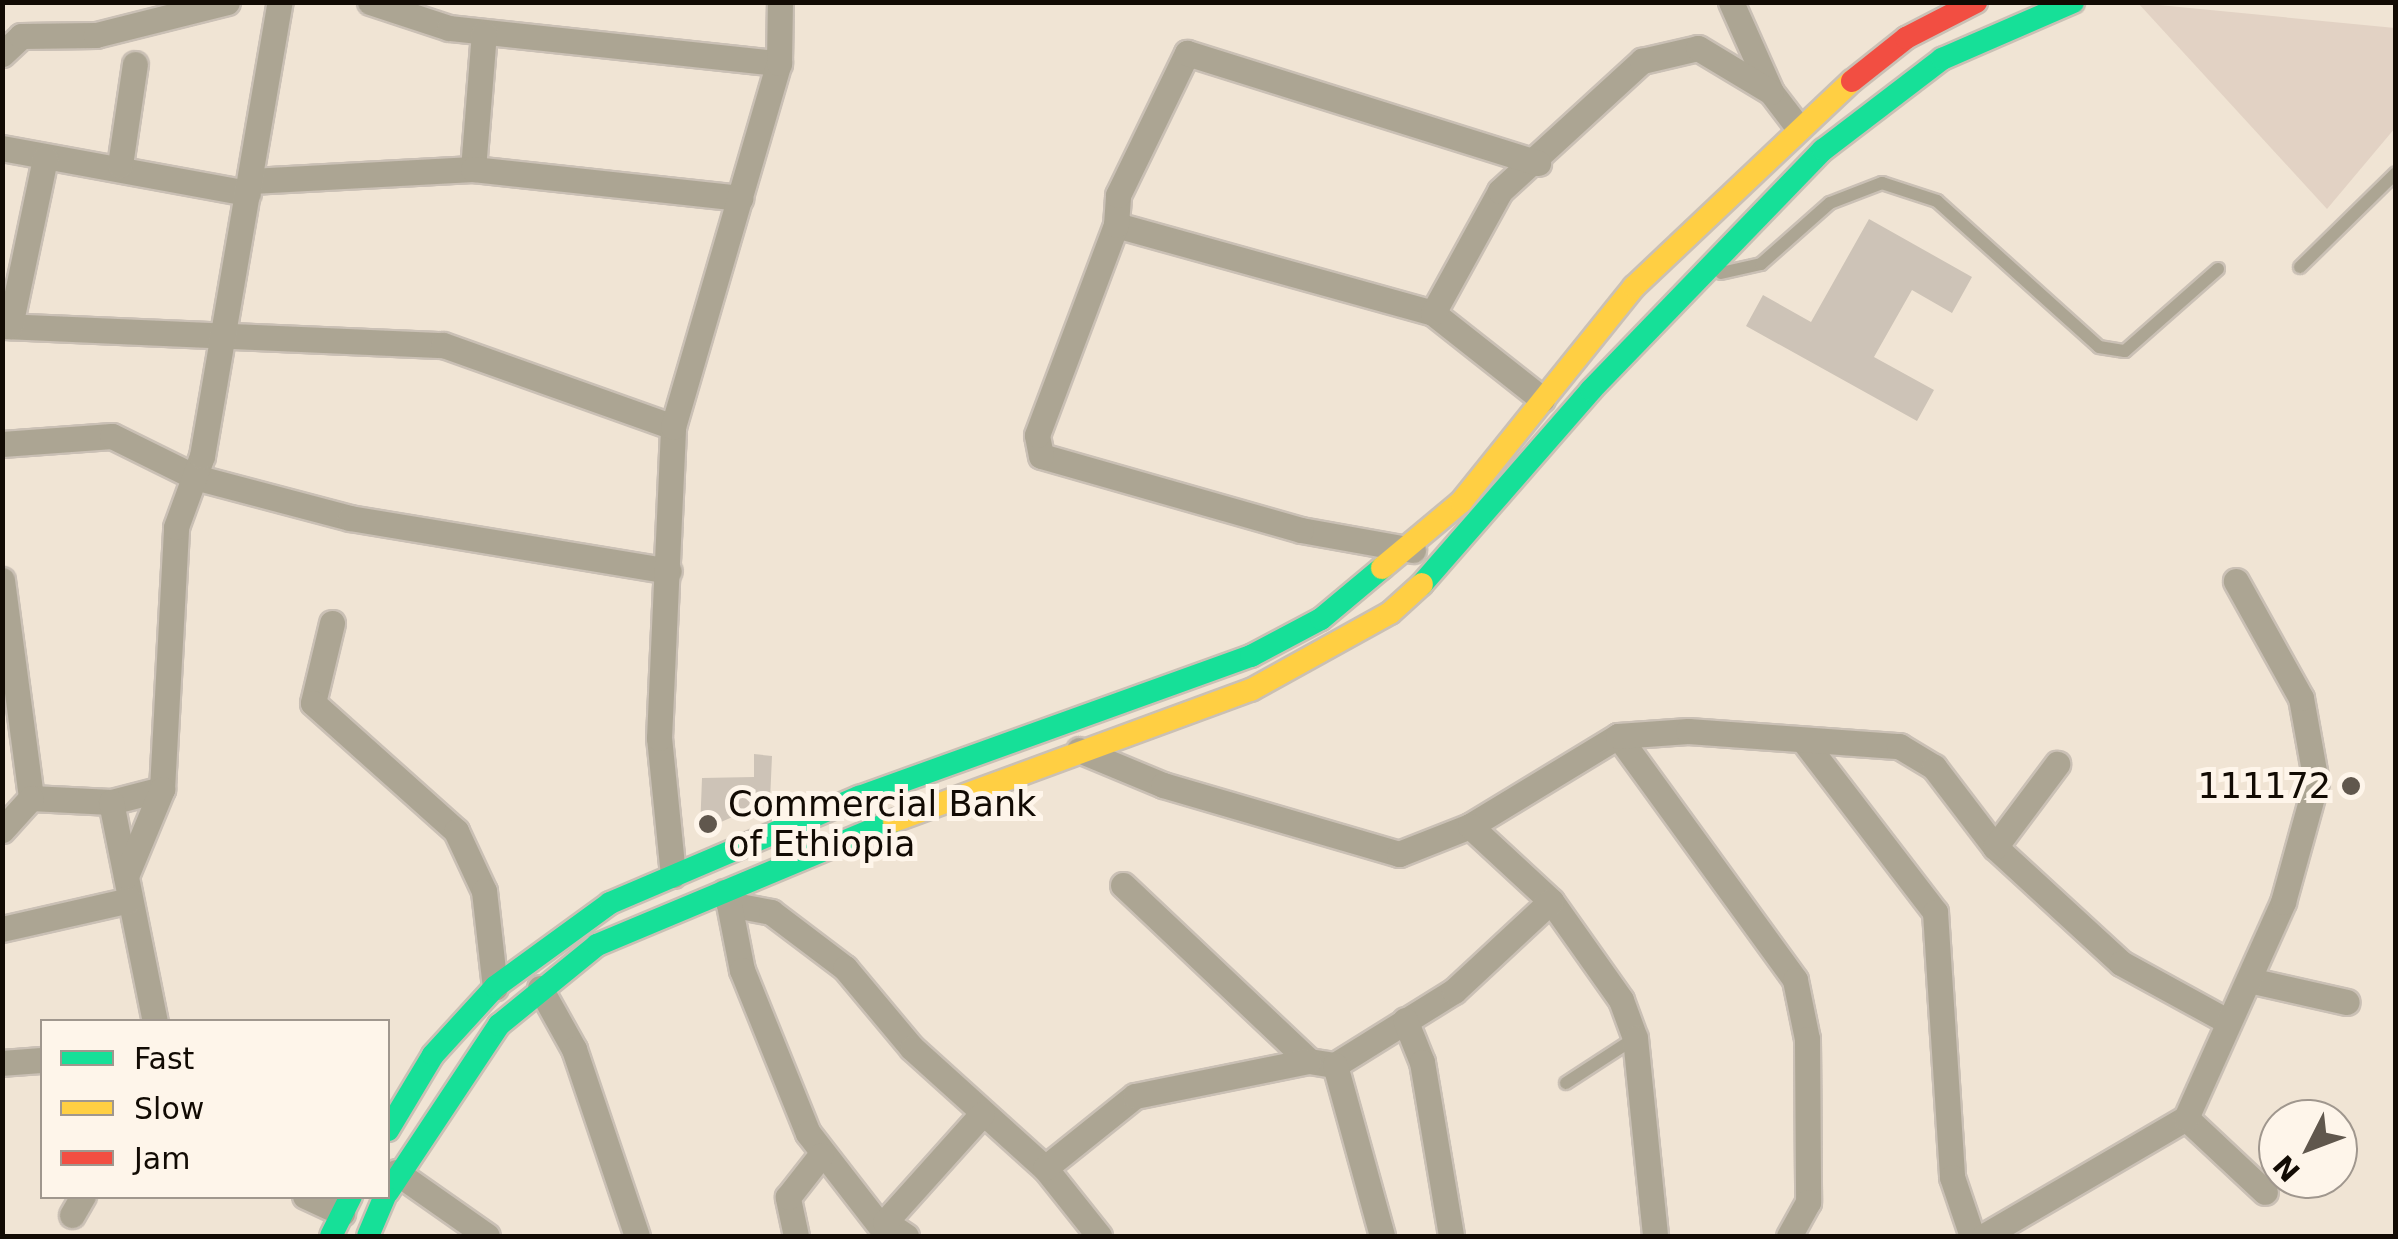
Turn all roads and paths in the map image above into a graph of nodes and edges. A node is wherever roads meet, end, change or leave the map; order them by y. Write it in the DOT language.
graph roads {
  1 [pos="227,2"];
  2 [pos="280,2"];
  3 [pos="370,2"];
  4 [pos="780,2"];
  5 [pos="1732,2"];
  6 [pos="1976,2"];
  7 [pos="2072,2"];
  8 [pos="484,32"];
  9 [pos="2,54"];
  10 [pos="778,63"];
  11 [pos="135,64"];
  12 [pos="1771,92"];
  13 [pos="1797,126"];
  14 [pos="2,148"];
  15 [pos="45,158"];
  16 [pos="1538,162"];
  17 [pos="120,165"];
  18 [pos="474,170"];
  19 [pos="2396,172"];
  20 [pos="249,187"];
  21 [pos="740,198"];
  22 [pos="1116,225"];
  23 [pos="2300,267"];
  24 [pos="2218,269"];
  25 [pos="1698,276"];
  26 [pos="1433,313"];
  27 [pos="6,326"];
  28 [pos="221,336"];
  29 [pos="1542,398"];
  30 [pos="672,428"];
  31 [pos="2,444"];
  32 [pos="195,477"];
  33 [pos="1413,550"];
  34 [pos="670,571"];
  35 [pos="2,580"];
  36 [pos="2236,581"];
  37 [pos="332,623"];
  38 [pos="1069,721"];
  39 [pos="1618,736"];
  40 [pos="1803,740"];
  41 [pos="1081,755"];
  42 [pos="2057,764"];
  43 [pos="162,788"];
  44 [pos="31,798"];
  45 [pos="111,802"];
  46 [pos="1470,826"];
  47 [pos="2,830"];
  48 [pos="1995,846"];
  49 [pos="672,876"];
  50 [pos="1123,886"];
  51 [pos="128,888"];
  52 [pos="726,898"];
  53 [pos="1551,901"];
  54 [pos="2,929"];
  55 [pos="2248,980"];
  56 [pos="495,987"];
  57 [pos="540,988"];
  58 [pos="2347,1002"];
  59 [pos="154,1019"];
  60 [pos="1406,1020"];
  61 [pos="2226,1021"];
  62 [pos="1634,1038"];
  63 [pos="40,1060"];
  64 [pos="1322,1063"];
  65 [pos="2,1064"];
  66 [pos="1566,1083"];
  67 [pos="982,1114"];
  68 [pos="2186,1118"];
  69 [pos="390,1127"];
  70 [pos="821,1155"];
  71 [pos="1045,1168"];
  72 [pos="2258,1186"];
  73 [pos="390,1187"];
  74 [pos="311,1199"];
  75 [pos="385,1199"];
  76 [pos="341,1215"];
  77 [pos="893,1232"];
  78 [pos="368,1236"];
  79 [pos="487,1236"];
  80 [pos="637,1236"];
  81 [pos="796,1236"];
  82 [pos="1099,1236"];
  83 [pos="1382,1236"];
  84 [pos="1451,1236"];
  85 [pos="1655,1236"];
  86 [pos="1789,1236"];
  87 [pos="1972,1236"];
  88 [pos="1984,1236"];
  1 -- 9 [label="street"];
  2 -- 20 [label="street"];
  3 -- 8 [label="street"];
  4 -- 10 [label="street"];
  5 -- 12 [label="street"];
  6 -- 13 [label="main road"];
  7 -- 25 [label="main road"];
  8 -- 10 [label="street"];
  8 -- 18 [label="street"];
  10 -- 21 [label="street"];
  11 -- 17 [label="street"];
  12 -- 13 [label="street"];
  12 -- 16 [label="street"];
  13 -- 29 [label="main road"];
  14 -- 15 [label="street"];
  15 -- 17 [label="street"];
  15 -- 27 [label="street"];
  16 -- 22 [label="street"];
  16 -- 26 [label="street"];
  17 -- 20 [label="street"];
  18 -- 20 [label="street"];
  18 -- 21 [label="street"];
  19 -- 23 [label="lane"];
  20 -- 28 [label="street"];
  21 -- 30 [label="street"];
  22 -- 26 [label="street"];
  22 -- 33 [label="street"];
  24 -- 25 [label="lane"];
  25 -- 41 [label="main road"];
  26 -- 29 [label="street"];
  27 -- 28 [label="street"];
  28 -- 30 [label="street"];
  28 -- 32 [label="street"];
  29 -- 33 [label="main road"];
  30 -- 34 [label="street"];
  31 -- 32 [label="street"];
  32 -- 34 [label="street"];
  32 -- 43 [label="street"];
  33 -- 38 [label="main road"];
  34 -- 49 [label="street"];
  35 -- 44 [label="street"];
  36 -- 55 [label="street"];
  37 -- 56 [label="street"];
  38 -- 41 [label="street"];
  38 -- 49 [label="main road"];
  39 -- 40 [label="street"];
  39 -- 46 [label="street"];
  39 -- 86 [label="street"];
  40 -- 48 [label="street"];
  40 -- 87 [label="street"];
  41 -- 46 [label="street"];
  41 -- 52 [label="main road"];
  42 -- 48 [label="street"];
  43 -- 45 [label="street"];
  43 -- 51 [label="street"];
  44 -- 45 [label="street"];
  44 -- 47 [label="street"];
  45 -- 51 [label="street"];
  46 -- 53 [label="street"];
  48 -- 61 [label="street"];
  49 -- 56 [label="main road"];
  50 -- 64 [label="street"];
  51 -- 54 [label="street"];
  51 -- 59 [label="street"];
  52 -- 57 [label="main road"];
  52 -- 67 [label="street"];
  52 -- 70 [label="street"];
  53 -- 60 [label="street"];
  53 -- 62 [label="street"];
  55 -- 58 [label="street"];
  55 -- 61 [label="street"];
  56 -- 69 [label="main road"];
  57 -- 73 [label="main road"];
  57 -- 80 [label="street"];
  60 -- 64 [label="street"];
  60 -- 84 [label="street"];
  61 -- 68 [label="street"];
  62 -- 66 [label="lane"];
  62 -- 85 [label="street"];
  63 -- 65 [label="street"];
  64 -- 71 [label="street"];
  64 -- 83 [label="street"];
  67 -- 71 [label="street"];
  67 -- 77 [label="street"];
  68 -- 72 [label="street"];
  68 -- 88 [label="street"];
  70 -- 77 [label="street"];
  70 -- 81 [label="street"];
  71 -- 82 [label="street"];
  73 -- 79 [label="street"];
  74 -- 76 [label="street"];
  75 -- 78 [label="main road"];
}
